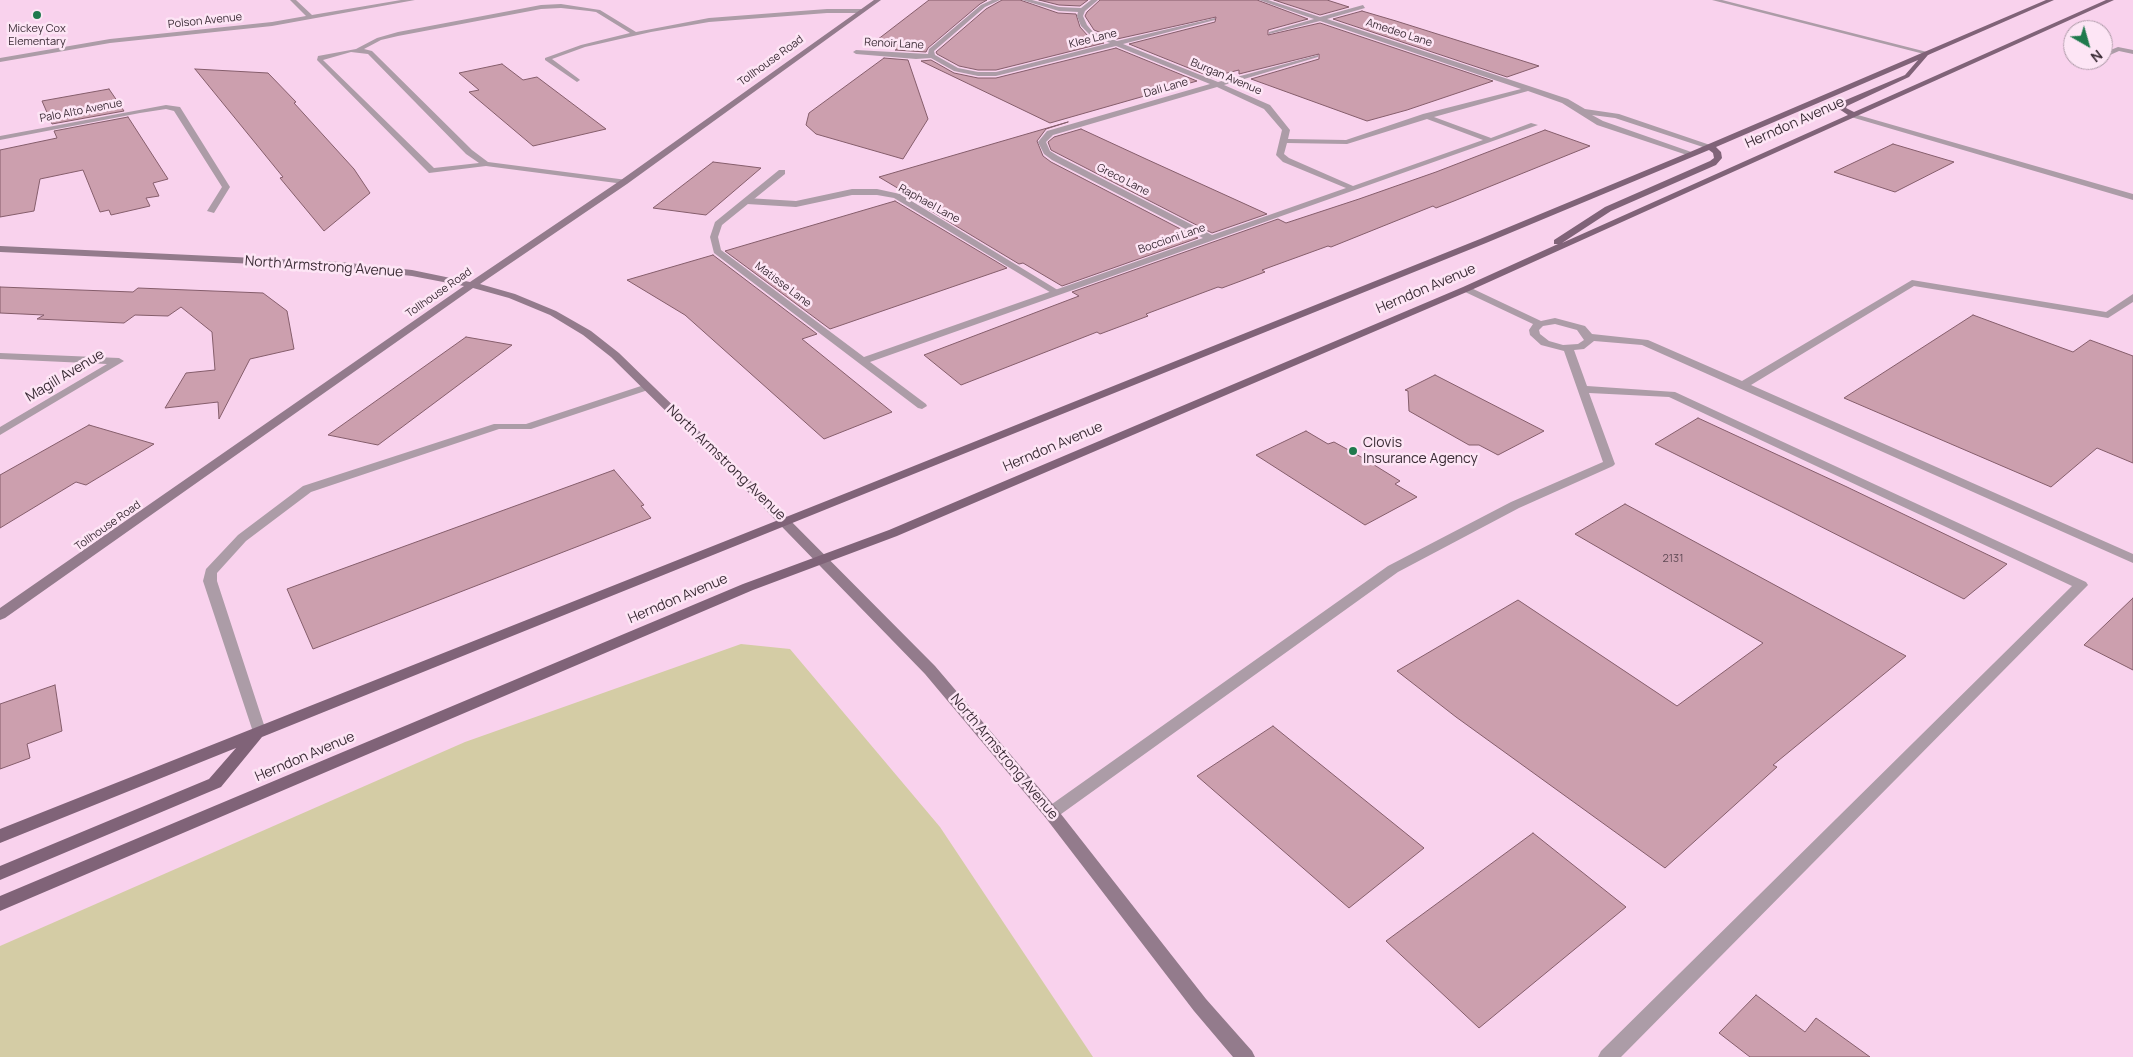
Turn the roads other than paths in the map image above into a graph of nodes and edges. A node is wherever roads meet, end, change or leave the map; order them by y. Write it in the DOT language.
graph roads {
  1 [pos="293,0"];
  2 [pos="412,0"];
  3 [pos="878,0"];
  4 [pos="997,0"];
  5 [pos="1025,0"];
  6 [pos="1095,0"];
  7 [pos="1262,0"];
  8 [pos="1715,0"];
  9 [pos="2051,0"];
  10 [pos="2111,0"];
  11 [pos="1363,7"];
  12 [pos="1082,10"];
  13 [pos="862,12"];
  14 [pos="311,18"];
  15 [pos="1213,19"];
  16 [pos="1320,19"];
  17 [pos="1271,33"];
  18 [pos="636,34"];
  19 [pos="1114,44"];
  20 [pos="358,50"];
  21 [pos="856,52"];
  22 [pos="1928,53"];
  23 [pos="2133,54"];
  24 [pos="2113,55"];
  25 [pos="932,56"];
  26 [pos="1316,56"];
  27 [pos="0,60"];
  28 [pos="978,74"];
  29 [pos="577,80"];
  30 [pos="1218,85"];
  31 [pos="1528,89"];
  32 [pos="1515,93"];
  33 [pos="1583,111"];
  34 [pos="1854,115"];
  35 [pos="1426,116"];
  36 [pos="1534,125"];
  37 [pos="1050,133"];
  38 [pos="0,138"];
  39 [pos="1490,140"];
  40 [pos="1284,141"];
  41 [pos="1708,146"];
  42 [pos="1693,154"];
  43 [pos="486,164"];
  44 [pos="782,172"];
  45 [pos="624,182"];
  46 [pos="1352,188"];
  47 [pos="2133,197"];
  48 [pos="747,201"];
  49 [pos="211,211"];
  50 [pos="1210,238"];
  51 [pos="0,249"];
  52 [pos="1519,266"];
  53 [pos="472,285"];
  54 [pos="1466,289"];
  55 [pos="1056,292"];
  56 [pos="2133,297"];
  57 [pos="1540,324"];
  58 [pos="1589,336"];
  59 [pos="1568,348"];
  60 [pos="0,356"];
  61 [pos="862,361"];
  62 [pos="1743,385"];
  63 [pos="648,387"];
  64 [pos="1581,389"];
  65 [pos="922,406"];
  66 [pos="0,432"];
  67 [pos="786,522"];
  68 [pos="2133,559"];
  69 [pos="822,560"];
  70 [pos="0,616"];
  71 [pos="259,731"];
  72 [pos="1051,813"];
  73 [pos="0,836"];
  74 [pos="0,873"];
  75 [pos="0,904"];
  76 [pos="1245,1057"];
  77 [pos="1608,1057"];
  1 -- 14 [label="street"];
  2 -- 14 [label="street, Polson Avenue"];
  3 -- 13 [label="street, Tollhouse Road"];
  4 -- 25 [label="street, Renoir Lane"];
  5 -- 12 [label="street"];
  6 -- 12 [label="street"];
  7 -- 16 [label="street, Amedeo Lane"];
  8 -- 22 [label="street"];
  9 -- 22 [label="main road, Herndon Avenue"];
  10 -- 34 [label="main road, Herndon Avenue"];
  11 -- 16 [label="street"];
  12 -- 19 [label="street, Burgan Avenue"];
  13 -- 18 [label="street"];
  13 -- 45 [label="street, Tollhouse Road"];
  14 -- 27 [label="street, Polson Avenue"];
  15 -- 19 [label="street, Klee Lane"];
  16 -- 17 [label="street"];
  16 -- 31 [label="street, Amedeo Lane"];
  18 -- 20 [label="street"];
  18 -- 29 [label="street"];
  19 -- 28 [label="street, Klee Lane"];
  19 -- 30 [label="street, Burgan Avenue"];
  20 -- 43 [label="street"];
  20 -- 43 [label="street"];
  21 -- 25 [label="street, Renoir Lane"];
  22 -- 34 [label="main road"];
  22 -- 41 [label="main road, Herndon Avenue"];
  23 -- 24 [label="street"];
  25 -- 28 [label="street, Renoir Lane"];
  26 -- 30 [label="street, Dali Lane"];
  30 -- 37 [label="street, Dali Lane"];
  30 -- 40 [label="street, Burgan Avenue"];
  31 -- 32 [label="street"];
  31 -- 33 [label="street, Amedeo Lane"];
  32 -- 33 [label="street, Amedeo Lane"];
  32 -- 35 [label="street"];
  33 -- 41 [label="street, Amedeo Lane"];
  33 -- 42 [label="street, Amedeo Lane"];
  34 -- 47 [label="street"];
  34 -- 52 [label="main road, Herndon Avenue"];
  35 -- 39 [label="street"];
  35 -- 40 [label="street"];
  36 -- 39 [label="street, Boccioni Lane"];
  37 -- 50 [label="street, Greco Lane"];
  38 -- 49 [label="street, Palo Alto Avenue"];
  39 -- 46 [label="street, Boccioni Lane"];
  40 -- 46 [label="street, Burgan Avenue"];
  41 -- 42 [label="main road, Herndon Avenue"];
  41 -- 52 [label="main road"];
  42 -- 67 [label="main road, Herndon Avenue"];
  43 -- 45 [label="street"];
  44 -- 48 [label="street, Matisse Lane"];
  45 -- 53 [label="street, Tollhouse Road"];
  46 -- 50 [label="street, Boccioni Lane"];
  48 -- 55 [label="street, Raphael Lane"];
  48 -- 61 [label="street, Matisse Lane"];
  50 -- 55 [label="street, Boccioni Lane"];
  51 -- 53 [label="street, North Armstrong Avenue"];
  52 -- 54 [label="main road, Herndon Avenue"];
  53 -- 63 [label="street, North Armstrong Avenue"];
  53 -- 70 [label="street, Tollhouse Road"];
  54 -- 57 [label="street"];
  54 -- 69 [label="main road, Herndon Avenue"];
  55 -- 61 [label="street, Boccioni Lane"];
  56 -- 62 [label="street"];
  57 -- 58 [label="street"];
  57 -- 59 [label="street"];
  58 -- 59 [label="street"];
  58 -- 62 [label="street"];
  59 -- 64 [label="street"];
  60 -- 66 [label="street, Magill Avenue"];
  61 -- 65 [label="street, Matisse Lane"];
  62 -- 68 [label="street"];
  63 -- 67 [label="street, North Armstrong Avenue"];
  63 -- 71 [label="street"];
  64 -- 72 [label="street"];
  64 -- 77 [label="street"];
  67 -- 69 [label="street, North Armstrong Avenue"];
  67 -- 71 [label="main road, Herndon Avenue"];
  69 -- 72 [label="street, North Armstrong Avenue"];
  69 -- 75 [label="main road, Herndon Avenue"];
  71 -- 73 [label="main road, Herndon Avenue"];
  71 -- 74 [label="main road"];
  72 -- 76 [label="street, North Armstrong Avenue"];
}
